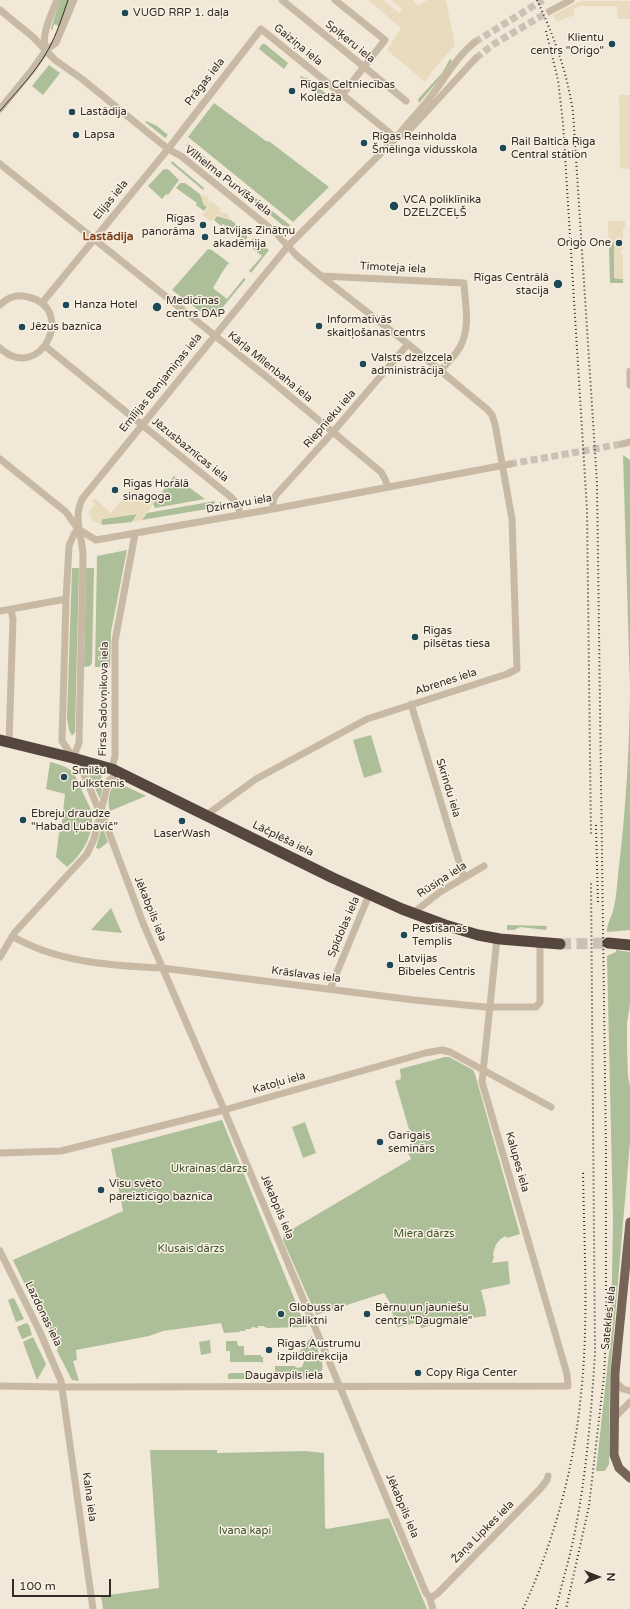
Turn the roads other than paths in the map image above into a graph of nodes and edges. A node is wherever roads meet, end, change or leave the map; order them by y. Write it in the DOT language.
graph roads {
  1 [pos="57,0"];
  2 [pos="74,0"];
  3 [pos="282,0"];
  4 [pos="335,0"];
  5 [pos="570,0"];
  6 [pos="0,10"];
  7 [pos="550,10"];
  8 [pos="261,29"];
  9 [pos="475,42"];
  10 [pos="46,50"];
  11 [pos="476,58"];
  12 [pos="364,67"];
  13 [pos="342,94"];
  14 [pos="406,101"];
  15 [pos="0,110"];
  16 [pos="396,138"];
  17 [pos="168,149"];
  18 [pos="0,164"];
  19 [pos="93,240"];
  20 [pos="288,246"];
  21 [pos="321,276"];
  22 [pos="42,303"];
  23 [pos="0,305"];
  24 [pos="214,336"];
  25 [pos="408,344"];
  26 [pos="45,346"];
  27 [pos="1,351"];
  28 [pos="440,371"];
  29 [pos="630,372"];
  30 [pos="630,385"];
  31 [pos="141,425"];
  32 [pos="333,432"];
  33 [pos="630,442"];
  34 [pos="622,444"];
  35 [pos="0,459"];
  36 [pos="510,464"];
  37 [pos="502,466"];
  38 [pos="388,487"];
  39 [pos="273,509"];
  40 [pos="240,515"];
  41 [pos="78,528"];
  42 [pos="135,534"];
  43 [pos="66,599"];
  44 [pos="11,610"];
  45 [pos="0,611"];
  46 [pos="411,704"];
  47 [pos="4,741"];
  48 [pos="73,758"];
  49 [pos="116,771"];
  50 [pos="100,813"];
  51 [pos="205,816"];
  52 [pos="484,866"];
  53 [pos="464,878"];
  54 [pos="370,895"];
  55 [pos="413,913"];
  56 [pos="12,936"];
  57 [pos="497,938"];
  58 [pos="540,942"];
  59 [pos="608,943"];
  60 [pos="560,944"];
  61 [pos="630,945"];
  62 [pos="0,957"];
  63 [pos="162,968"];
  64 [pos="330,989"];
  65 [pos="490,1008"];
  66 [pos="483,1070"];
  67 [pos="552,1107"];
  68 [pos="224,1110"];
  69 [pos="0,1153"];
  70 [pos="630,1222"];
  71 [pos="0,1251"];
  72 [pos="615,1382"];
  73 [pos="0,1386"];
  74 [pos="568,1386"];
  75 [pos="63,1387"];
  76 [pos="340,1387"];
  77 [pos="630,1391"];
  78 [pos="630,1402"];
  79 [pos="615,1417"];
  80 [pos="548,1476"];
  81 [pos="630,1478"];
  82 [pos="429,1596"];
  83 [pos="92,1609"];
  84 [pos="433,1609"];
  1 -- 10 [label="street"];
  2 -- 10 [label="street"];
  3 -- 12 [label="street, Spīķeru iela"];
  4 -- 12 [label="street"];
  5 -- 7 [label="street"];
  6 -- 10 [label="street, Vilhelma Purvīša iela"];
  8 -- 13 [label="street, Gaiziņa iela"];
  8 -- 17 [label="street, Prāgas iela"];
  9 -- 16 [label="street, Emīlijas Benjamiņas iela"];
  10 -- 15 [label="street"];
  10 -- 17 [label="street, Vilhelma Purvīša iela"];
  11 -- 16 [label="street, Emīlijas Benjamiņas iela"];
  12 -- 13 [label="street"];
  12 -- 14 [label="street, Spīķeru iela"];
  13 -- 16 [label="street, Gaiziņa iela"];
  16 -- 20 [label="street, Emīlijas Benjamiņas iela"];
  17 -- 19 [label="street, Elijas iela"];
  17 -- 20 [label="street, Vilhelma Purvīša iela"];
  18 -- 19 [label="street, Kārļa Mīlenbaha iela"];
  19 -- 22 [label="street, Elijas iela"];
  19 -- 24 [label="street, Kārļa Mīlenbaha iela"];
  20 -- 21 [label="street, Vilhelma Purvīša iela"];
  20 -- 24 [label="street, Emīlijas Benjamiņas iela"];
  21 -- 25 [label="street, Vilhelma Purvīša iela"];
  21 -- 28 [label="street, Timoteja iela"];
  22 -- 23 [label="street"];
  22 -- 26 [label="street"];
  24 -- 31 [label="street, Emīlijas Benjamiņas iela"];
  24 -- 32 [label="street, Kārļa Mīlenbaha iela"];
  25 -- 28 [label="street, Vilhelma Purvīša iela"];
  25 -- 32 [label="street, Riepnieku iela"];
  26 -- 27 [label="street"];
  26 -- 31 [label="street, Jēzusbaznīcas iela"];
  28 -- 37 [label="street, Vilhelma Purvīša iela"];
  29 -- 30 [label="street"];
  31 -- 40 [label="street, Jēzusbaznīcas iela"];
  31 -- 41 [label="street, Emīlijas Benjamiņas iela"];
  32 -- 38 [label="street, Kārļa Mīlenbaha iela"];
  32 -- 39 [label="street, Riepnieku iela"];
  33 -- 34 [label="street"];
  35 -- 41 [label="street, Dzirnavu iela"];
  36 -- 37 [label="street, Dzirnavu iela"];
  37 -- 38 [label="street, Dzirnavu iela"];
  37 -- 46 [label="street, Abrenes iela"];
  38 -- 39 [label="street, Dzirnavu iela"];
  39 -- 40 [label="street, Dzirnavu iela"];
  40 -- 42 [label="street, Dzirnavu iela"];
  41 -- 42 [label="street, Dzirnavu iela"];
  41 -- 43 [label="street, Emīlijas Benjamiņas iela"];
  41 -- 48 [label="street, Emīlijas Benjamiņas iela"];
  42 -- 49 [label="street, Firsa Sadovņikova iela"];
  43 -- 44 [label="street"];
  43 -- 48 [label="street, Emīlijas Benjamiņas iela"];
  44 -- 45 [label="street"];
  44 -- 47 [label="street"];
  46 -- 51 [label="street, Abrenes iela"];
  46 -- 53 [label="street, Skrindu iela"];
  47 -- 48 [label="highway, Lāčplēša iela"];
  48 -- 49 [label="highway, Lāčplēša iela"];
  48 -- 50 [label="street"];
  49 -- 50 [label="street"];
  49 -- 51 [label="highway, Lāčplēša iela"];
  50 -- 56 [label="street"];
  50 -- 63 [label="street, Jēkabpils iela"];
  51 -- 54 [label="highway, Lāčplēša iela"];
  52 -- 53 [label="street, Rūsiņa iela"];
  53 -- 55 [label="street, Rūsiņa iela"];
  54 -- 55 [label="highway, Lāčplēša iela"];
  54 -- 64 [label="street, Spīdolas iela"];
  55 -- 57 [label="highway, Lāčplēša iela"];
  56 -- 62 [label="street"];
  56 -- 63 [label="street, Krāslavas iela"];
  57 -- 58 [label="highway, Lāčplēša iela"];
  57 -- 65 [label="street, Kalupes iela"];
  58 -- 60 [label="highway, Lāčplēša iela"];
  58 -- 65 [label="street, Krāslavas iela"];
  59 -- 61 [label="highway"];
  63 -- 64 [label="street, Krāslavas iela"];
  63 -- 68 [label="street, Jēkabpils iela"];
  64 -- 65 [label="street, Krāslavas iela"];
  65 -- 66 [label="street, Kalupes iela"];
  66 -- 67 [label="street, Katoļu iela"];
  66 -- 68 [label="street, Katoļu iela"];
  66 -- 74 [label="street, Kalupes iela"];
  68 -- 69 [label="street, Katoļu iela"];
  68 -- 76 [label="street, Jēkabpils iela"];
  70 -- 72 [label="main road, Satekles iela"];
  71 -- 75 [label="street, Lazdonas iela"];
  72 -- 77 [label="street"];
  72 -- 79 [label="main road, Satekles iela"];
  73 -- 75 [label="street, Daugavpils iela"];
  74 -- 76 [label="street, Daugavpils iela"];
  75 -- 76 [label="street, Daugavpils iela"];
  75 -- 83 [label="street, Kalna iela"];
  76 -- 82 [label="street, Jēkabpils iela"];
  78 -- 79 [label="street"];
  79 -- 81 [label="main road, Satekles iela"];
  80 -- 82 [label="street, Žaņa Lipkes iela"];
  82 -- 84 [label="street, Jēkabpils iela"];
}
